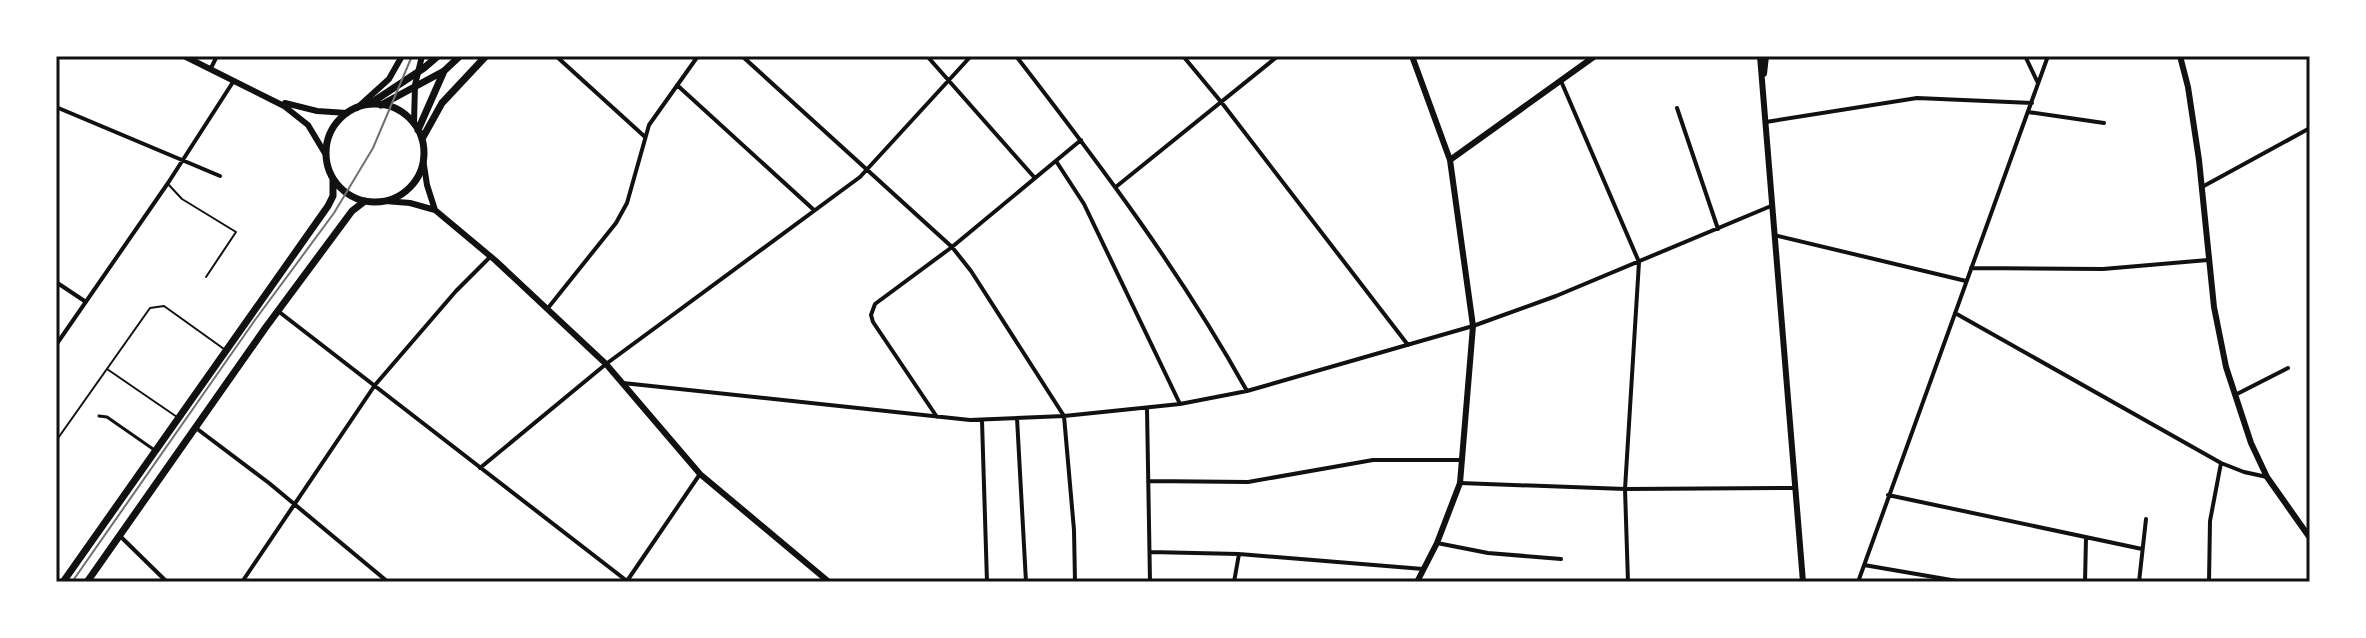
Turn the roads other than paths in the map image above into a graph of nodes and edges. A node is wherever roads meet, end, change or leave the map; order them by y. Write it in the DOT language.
graph roads {
  1 [pos="184,56"];
  2 [pos="217,56"];
  3 [pos="402,56"];
  4 [pos="422,56"];
  5 [pos="438,56"];
  6 [pos="460,56"];
  7 [pos="486,56"];
  8 [pos="556,56"];
  9 [pos="698,56"];
  10 [pos="742,56"];
  11 [pos="927,56"];
  12 [pos="971,56"];
  13 [pos="1016,56"];
  14 [pos="1183,56"];
  15 [pos="1278,56"];
  16 [pos="1412,56"];
  17 [pos="1595,56"];
  18 [pos="1760,56"];
  19 [pos="1766,56"];
  20 [pos="2025,56"];
  21 [pos="2048,56"];
  22 [pos="2180,56"];
  23 [pos="211,68"];
  24 [pos="444,71"];
  25 [pos="417,73"];
  26 [pos="949,78"];
  27 [pos="234,79"];
  28 [pos="1561,81"];
  29 [pos="2038,83"];
  30 [pos="415,85"];
  31 [pos="676,85"];
  32 [pos="1763,85"];
  33 [pos="274,99"];
  34 [pos="1222,103"];
  35 [pos="2032,103"];
  36 [pos="370,104"];
  37 [pos="381,105"];
  38 [pos="56,107"];
  39 [pos="357,108"];
  40 [pos="1677,108"];
  41 [pos="2028,112"];
  42 [pos="347,113"];
  43 [pos="1766,122"];
  44 [pos="2104,123"];
  45 [pos="416,127"];
  46 [pos="2310,128"];
  47 [pos="644,136"];
  48 [pos="422,139"];
  49 [pos="1081,140"];
  50 [pos="326,155"];
  51 [pos="423,159"];
  52 [pos="183,160"];
  53 [pos="1450,160"];
  54 [pos="1055,161"];
  55 [pos="868,169"];
  56 [pos="220,176"];
  57 [pos="1034,177"];
  58 [pos="333,179"];
  59 [pos="168,183"];
  60 [pos="1117,186"];
  61 [pos="2202,187"];
  62 [pos="365,201"];
  63 [pos="385,201"];
  64 [pos="1771,206"];
  65 [pos="435,210"];
  66 [pos="814,210"];
  67 [pos="1718,229"];
  68 [pos="1773,235"];
  69 [pos="952,247"];
  70 [pos="490,257"];
  71 [pos="2208,260"];
  72 [pos="1639,262"];
  73 [pos="1971,268"];
  74 [pos="206,277"];
  75 [pos="1966,281"];
  76 [pos="56,282"];
  77 [pos="86,302"];
  78 [pos="548,308"];
  79 [pos="278,311"];
  80 [pos="1955,313"];
  81 [pos="1473,326"];
  82 [pos="56,345"];
  83 [pos="1408,345"];
  84 [pos="225,349"];
  85 [pos="606,364"];
  86 [pos="106,368"];
  87 [pos="2288,368"];
  88 [pos="623,383"];
  89 [pos="375,385"];
  90 [pos="1247,391"];
  91 [pos="2235,395"];
  92 [pos="1180,404"];
  93 [pos="1147,409"];
  94 [pos="99,416"];
  95 [pos="1064,416"];
  96 [pos="937,417"];
  97 [pos="177,418"];
  98 [pos="1017,418"];
  99 [pos="982,420"];
  100 [pos="196,428"];
  101 [pos="56,441"];
  102 [pos="155,450"];
  103 [pos="1463,460"];
  104 [pos="2221,463"];
  105 [pos="480,468"];
  106 [pos="700,474"];
  107 [pos="2267,477"];
  108 [pos="1148,481"];
  109 [pos="1460,483"];
  110 [pos="1795,488"];
  111 [pos="1625,489"];
  112 [pos="1888,495"];
  113 [pos="295,505"];
  114 [pos="2146,519"];
  115 [pos="119,536"];
  116 [pos="2086,538"];
  117 [pos="2310,538"];
  118 [pos="1437,543"];
  119 [pos="2142,549"];
  120 [pos="1150,552"];
  121 [pos="1239,554"];
  122 [pos="1561,559"];
  123 [pos="1864,565"];
  124 [pos="1423,569"];
  125 [pos="821,576"];
  126 [pos="63,582"];
  127 [pos="87,582"];
  128 [pos="167,582"];
  129 [pos="242,582"];
  130 [pos="388,582"];
  131 [pos="626,582"];
  132 [pos="815,582"];
  133 [pos="829,582"];
  134 [pos="987,582"];
  135 [pos="1026,582"];
  136 [pos="1075,582"];
  137 [pos="1150,582"];
  138 [pos="1234,582"];
  139 [pos="1417,582"];
  140 [pos="1628,582"];
  141 [pos="1803,582"];
  142 [pos="1858,582"];
  143 [pos="1963,582"];
  144 [pos="2085,582"];
  145 [pos="2139,582"];
  146 [pos="2209,582"];
  1 -- 23 [label="street"];
  2 -- 23 [label="street"];
  3 -- 39 [label="street"];
  4 -- 25 [label="street"];
  5 -- 25 [label="main road"];
  6 -- 24 [label="main road"];
  7 -- 48 [label="main road"];
  8 -- 47 [label="street"];
  9 -- 31 [label="street"];
  10 -- 55 [label="street"];
  11 -- 26 [label="street"];
  12 -- 26 [label="street"];
  13 -- 49 [label="street"];
  14 -- 34 [label="street"];
  15 -- 34 [label="street"];
  16 -- 53 [label="street"];
  17 -- 28 [label="street"];
  18 -- 32 [label="street"];
  19 -- 32 [label="street"];
  20 -- 29 [label="street"];
  21 -- 29 [label="street"];
  22 -- 61 [label="street"];
  23 -- 27 [label="street"];
  24 -- 30 [label="main road"];
  24 -- 45 [label="main road"];
  25 -- 30 [label="street"];
  25 -- 36 [label="main road"];
  26 -- 55 [label="street"];
  26 -- 57 [label="street"];
  27 -- 33 [label="street"];
  27 -- 52 [label="street"];
  28 -- 53 [label="street"];
  28 -- 72 [label="street"];
  29 -- 35 [label="street"];
  30 -- 37 [label="main road"];
  30 -- 45 [label="street"];
  31 -- 47 [label="street"];
  31 -- 66 [label="street"];
  32 -- 43 [label="street"];
  33 -- 42 [label="street"];
  33 -- 50 [label="street"];
  34 -- 60 [label="street"];
  34 -- 83 [label="street"];
  35 -- 41 [label="street"];
  35 -- 43 [label="street"];
  36 -- 37 [label="main road"];
  36 -- 39 [label="main road"];
  37 -- 45 [label="main road"];
  38 -- 52 [label="street"];
  39 -- 42 [label="main road"];
  40 -- 67 [label="street"];
  41 -- 44 [label="street"];
  41 -- 73 [label="street"];
  42 -- 50 [label="main road"];
  43 -- 64 [label="street"];
  45 -- 48 [label="main road"];
  46 -- 61 [label="street"];
  47 -- 78 [label="street"];
  48 -- 51 [label="main road"];
  49 -- 54 [label="street"];
  49 -- 60 [label="street"];
  50 -- 58 [label="main road"];
  51 -- 63 [label="main road"];
  51 -- 65 [label="street"];
  52 -- 56 [label="street"];
  52 -- 59 [label="street"];
  53 -- 81 [label="street"];
  54 -- 57 [label="street"];
  54 -- 92 [label="street"];
  55 -- 66 [label="street"];
  55 -- 69 [label="street"];
  57 -- 69 [label="street"];
  58 -- 62 [label="main road"];
  58 -- 84 [label="main road"];
  59 -- 74 [label="lane"];
  59 -- 77 [label="street"];
  60 -- 90 [label="street"];
  61 -- 71 [label="street"];
  62 -- 63 [label="main road"];
  62 -- 79 [label="main road"];
  63 -- 65 [label="street"];
  64 -- 67 [label="street"];
  64 -- 68 [label="street"];
  65 -- 70 [label="street"];
  66 -- 85 [label="street"];
  67 -- 72 [label="street"];
  68 -- 75 [label="street"];
  68 -- 110 [label="street"];
  69 -- 95 [label="street"];
  69 -- 96 [label="street"];
  70 -- 78 [label="street"];
  70 -- 89 [label="street"];
  71 -- 73 [label="street"];
  71 -- 91 [label="street"];
  72 -- 81 [label="street"];
  72 -- 111 [label="street"];
  73 -- 75 [label="street"];
  75 -- 80 [label="street"];
  76 -- 77 [label="street"];
  77 -- 82 [label="street"];
  78 -- 85 [label="street"];
  79 -- 89 [label="street"];
  79 -- 100 [label="main road"];
  80 -- 104 [label="street"];
  80 -- 112 [label="street"];
  81 -- 83 [label="street"];
  81 -- 103 [label="street"];
  83 -- 90 [label="street"];
  84 -- 86 [label="lane"];
  84 -- 97 [label="main road"];
  85 -- 88 [label="street"];
  85 -- 105 [label="street"];
  86 -- 97 [label="lane"];
  86 -- 101 [label="lane"];
  87 -- 91 [label="street"];
  88 -- 96 [label="street"];
  88 -- 106 [label="street"];
  89 -- 105 [label="street"];
  89 -- 113 [label="street"];
  90 -- 92 [label="street"];
  91 -- 107 [label="street"];
  92 -- 93 [label="street"];
  93 -- 95 [label="street"];
  93 -- 108 [label="street"];
  94 -- 102 [label="street"];
  95 -- 98 [label="street"];
  95 -- 136 [label="street"];
  96 -- 99 [label="street"];
  97 -- 102 [label="main road"];
  98 -- 99 [label="street"];
  98 -- 135 [label="street"];
  99 -- 134 [label="street"];
  100 -- 113 [label="street"];
  100 -- 115 [label="main road"];
  102 -- 126 [label="main road"];
  103 -- 108 [label="street"];
  103 -- 109 [label="street"];
  104 -- 107 [label="street"];
  104 -- 146 [label="street"];
  105 -- 131 [label="street"];
  106 -- 125 [label="street"];
  106 -- 131 [label="street"];
  107 -- 117 [label="street"];
  108 -- 120 [label="street"];
  109 -- 111 [label="street"];
  109 -- 118 [label="street"];
  110 -- 111 [label="street"];
  110 -- 141 [label="street"];
  111 -- 140 [label="street"];
  112 -- 116 [label="street"];
  112 -- 123 [label="street"];
  113 -- 129 [label="street"];
  113 -- 130 [label="street"];
  114 -- 119 [label="street"];
  115 -- 127 [label="main road"];
  115 -- 128 [label="street"];
  116 -- 119 [label="street"];
  116 -- 144 [label="street"];
  118 -- 122 [label="street"];
  118 -- 124 [label="street"];
  119 -- 145 [label="street"];
  120 -- 121 [label="street"];
  120 -- 137 [label="street"];
  121 -- 124 [label="street"];
  121 -- 138 [label="street"];
  123 -- 142 [label="street"];
  123 -- 143 [label="street"];
  124 -- 139 [label="street"];
  125 -- 132 [label="street"];
  125 -- 133 [label="street"];
}
